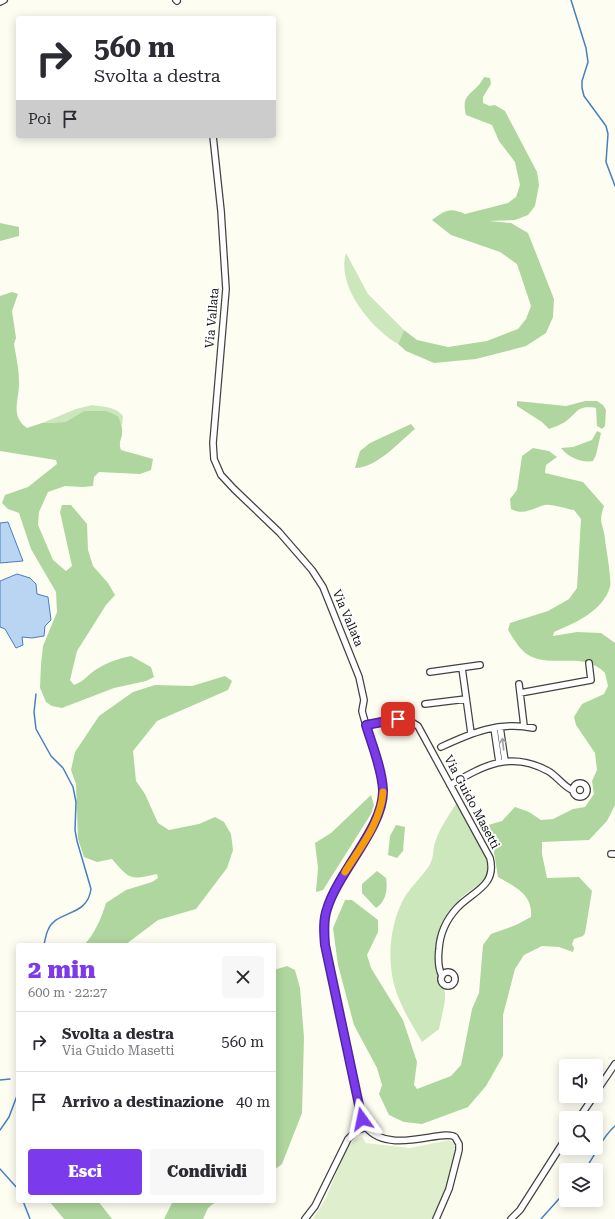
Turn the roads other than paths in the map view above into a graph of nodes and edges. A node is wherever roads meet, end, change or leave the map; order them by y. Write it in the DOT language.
graph roads {
  1 [pos="4,0"];
  2 [pos="0,2"];
  3 [pos="213,138"];
  4 [pos="589,663"];
  5 [pos="480,665"];
  6 [pos="462,668"];
  7 [pos="430,672"];
  8 [pos="519,684"];
  9 [pos="520,693"];
  10 [pos="466,699"];
  11 [pos="425,704"];
  12 [pos="366,725"];
  13 [pos="524,726"];
  14 [pos="497,727"];
  15 [pos="533,728"];
  16 [pos="471,733"];
  17 [pos="441,747"];
  18 [pos="502,761"];
  19 [pos="450,785"];
  20 [pos="572,790"];
  21 [pos="442,976"];
  22 [pos="615,1064"];
  23 [pos="603,1082"];
  24 [pos="366,1127"];
  25 [pos="559,1149"];
  26 [pos="305,1219"];
  27 [pos="436,1219"];
  28 [pos="511,1219"];
  1 -- 2 [label="street"];
  3 -- 12 [label="street, Via Vallata"];
  4 -- 9 [label="street"];
  5 -- 6 [label="street"];
  6 -- 7 [label="street"];
  6 -- 10 [label="street"];
  8 -- 9 [label="street"];
  9 -- 13 [label="street"];
  10 -- 11 [label="street"];
  10 -- 16 [label="street"];
  12 -- 19 [label="street, Via Guido Masetti"];
  12 -- 24 [label="street, Via Vallata"];
  13 -- 14 [label="street"];
  13 -- 15 [label="street"];
  14 -- 16 [label="street"];
  14 -- 18 [label="street"];
  16 -- 17 [label="street"];
  18 -- 19 [label="street"];
  18 -- 20 [label="street"];
  19 -- 21 [label="street, Via Guido Masetti"];
  22 -- 23 [label="street"];
  24 -- 26 [label="street"];
  24 -- 27 [label="street"];
  25 -- 28 [label="street"];
}
